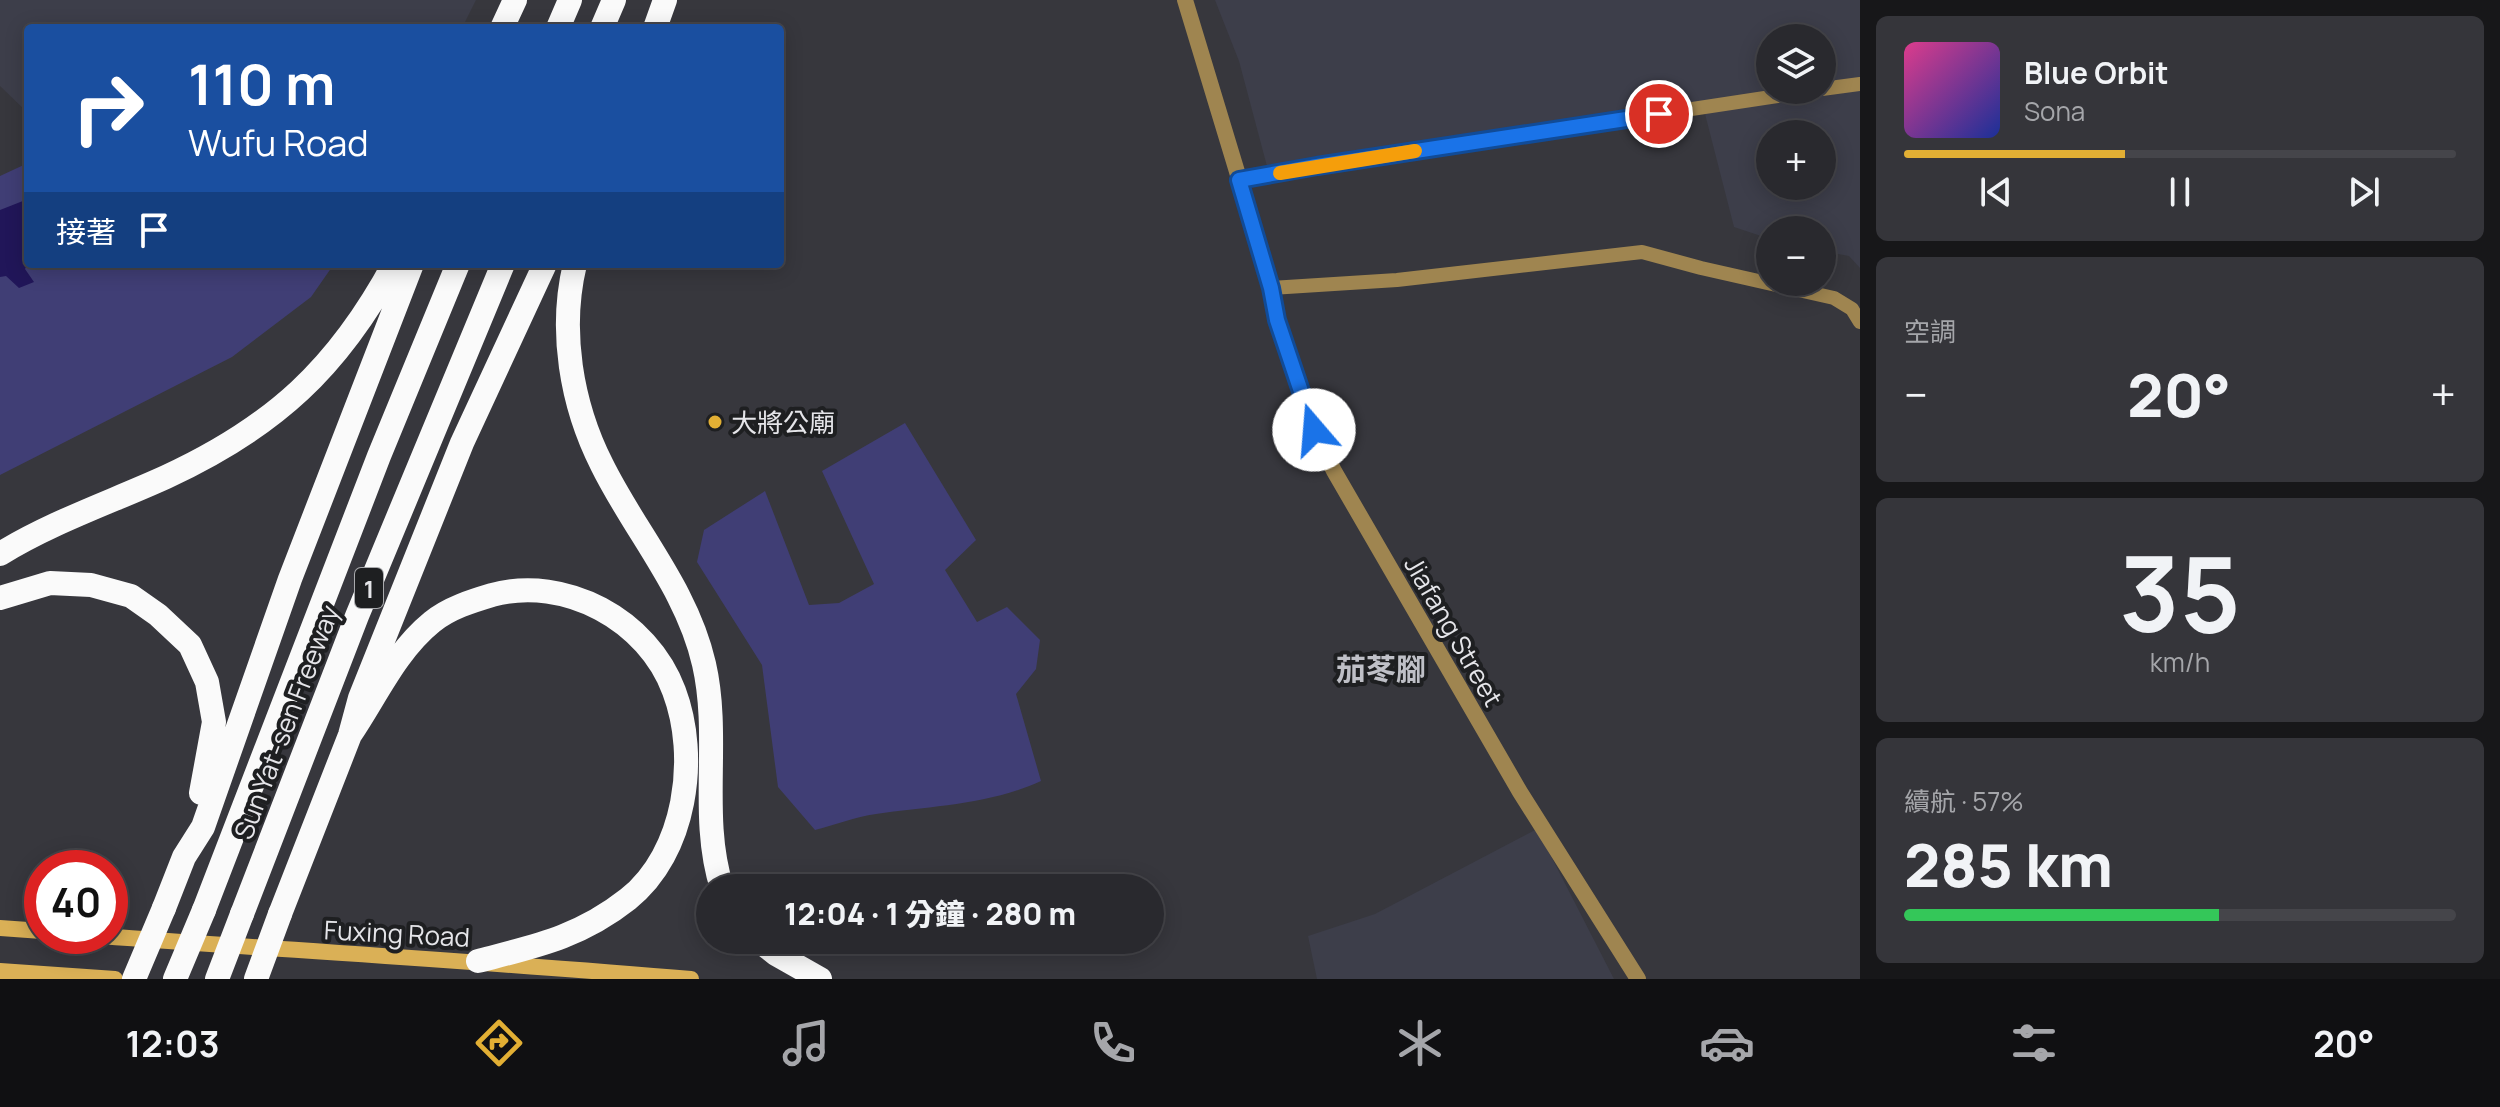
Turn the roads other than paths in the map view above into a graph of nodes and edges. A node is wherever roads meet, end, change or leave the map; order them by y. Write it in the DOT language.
graph roads {
  1 [pos="515,0"];
  2 [pos="570,0"];
  3 [pos="614,0"];
  4 [pos="665,0"];
  5 [pos="1185,0"];
  6 [pos="504,24"];
  7 [pos="560,24"];
  8 [pos="604,24"];
  9 [pos="656,24"];
  10 [pos="1860,84"];
  11 [pos="1836,88"];
  12 [pos="1756,100"];
  13 [pos="1239,180"];
  14 [pos="391,268"];
  15 [pos="410,268"];
  16 [pos="456,268"];
  17 [pos="501,268"];
  18 [pos="543,268"];
  19 [pos="574,268"];
  20 [pos="1271,288"];
  21 [pos="1860,322"];
  22 [pos="0,554"];
  23 [pos="0,598"];
  24 [pos="350,735"];
  25 [pos="184,857"];
  26 [pos="718,874"];
  27 [pos="0,928"];
  28 [pos="24,930"];
  29 [pos="128,938"];
  30 [pos="776,954"];
  31 [pos="478,961"];
  32 [pos="0,971"];
  33 [pos="115,979"];
  34 [pos="134,979"];
  35 [pos="175,979"];
  36 [pos="217,979"];
  37 [pos="256,979"];
  38 [pos="691,979"];
  39 [pos="820,979"];
  40 [pos="1638,979"];
  1 -- 6 [label="highway"];
  2 -- 7 [label="highway"];
  3 -- 8 [label="highway"];
  4 -- 9 [label="highway"];
  5 -- 13 [label="street, Jiafang Street"];
  10 -- 11 [label="street"];
  12 -- 13 [label="street"];
  13 -- 20 [label="street, Jiafang Street"];
  14 -- 22 [label="highway"];
  15 -- 25 [label="highway"];
  16 -- 35 [label="highway, Sun Yat-sen Freeway / 1, bridge"];
  17 -- 36 [label="highway, Sun Yat-sen Freeway / 1, bridge"];
  18 -- 24 [label="highway"];
  19 -- 26 [label="highway"];
  20 -- 21 [label="street"];
  20 -- 40 [label="street, Jiafang Street"];
  23 -- 25 [label="highway"];
  24 -- 31 [label="highway"];
  24 -- 37 [label="highway, bridge"];
  25 -- 34 [label="highway, bridge"];
  27 -- 28 [label="main road"];
  29 -- 31 [label="main road, Fuxing Road"];
  30 -- 39 [label="highway"];
  31 -- 38 [label="main road, Fuxing Road"];
  32 -- 33 [label="main road"];
}
